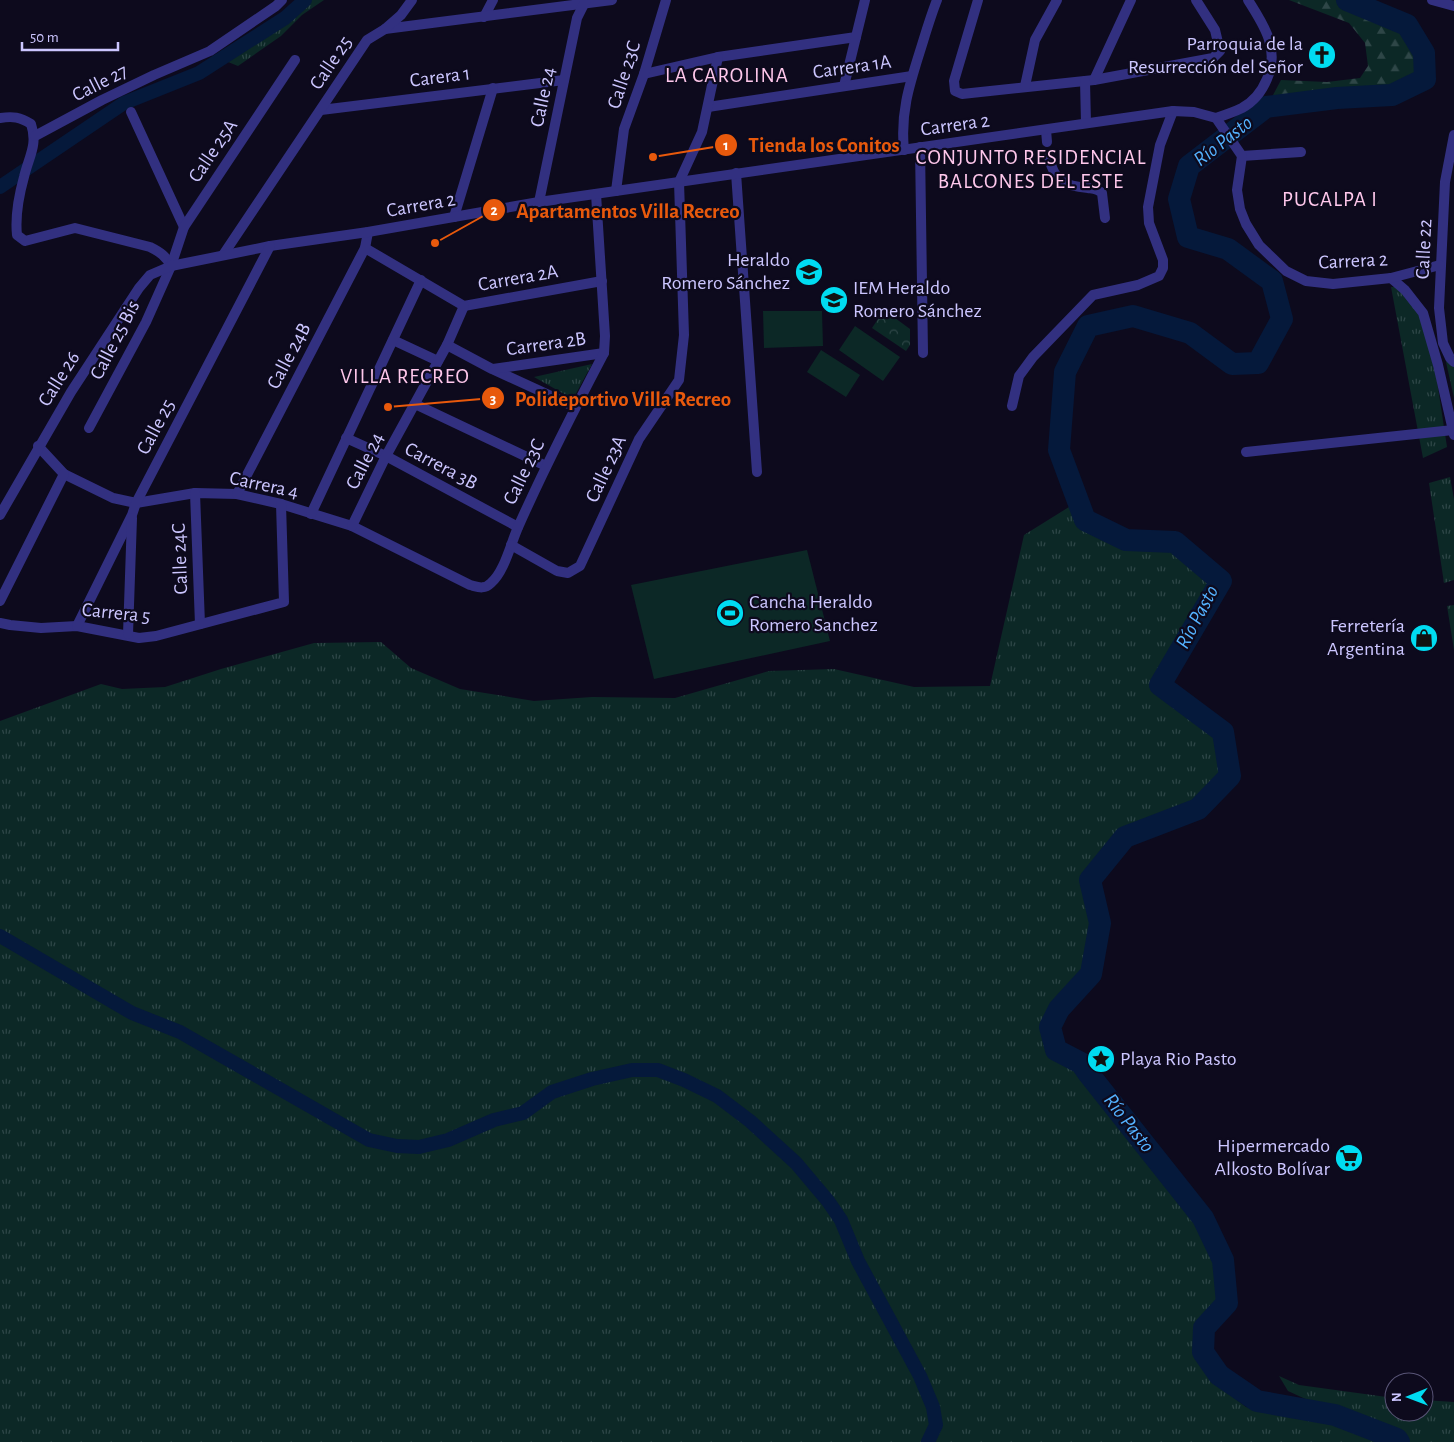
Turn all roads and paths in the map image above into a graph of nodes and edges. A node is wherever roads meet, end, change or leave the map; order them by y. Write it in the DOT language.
graph roads {
  1 [pos="282,0"];
  2 [pos="412,0"];
  3 [pos="493,0"];
  4 [pos="612,0"];
  5 [pos="666,0"];
  6 [pos="865,0"];
  7 [pos="937,0"];
  8 [pos="978,0"];
  9 [pos="1057,0"];
  10 [pos="1132,0"];
  11 [pos="1196,0"];
  12 [pos="1248,0"];
  13 [pos="1432,0"];
  14 [pos="585,2"];
  15 [pos="1454,6"];
  16 [pos="484,17"];
  17 [pos="385,29"];
  18 [pos="856,37"];
  19 [pos="718,57"];
  20 [pos="295,60"];
  21 [pos="644,74"];
  22 [pos="912,76"];
  23 [pos="564,80"];
  24 [pos="1089,81"];
  25 [pos="844,86"];
  26 [pos="1025,86"];
  27 [pos="493,88"];
  28 [pos="708,108"];
  29 [pos="321,110"];
  30 [pos="1173,111"];
  31 [pos="131,112"];
  32 [pos="0,118"];
  33 [pos="1216,118"];
  34 [pos="1086,123"];
  35 [pos="1046,130"];
  36 [pos="1454,135"];
  37 [pos="35,136"];
  38 [pos="1048,142"];
  39 [pos="920,147"];
  40 [pos="904,150"];
  41 [pos="1301,152"];
  42 [pos="1242,156"];
  43 [pos="1049,157"];
  44 [pos="736,173"];
  45 [pos="679,182"];
  46 [pos="1450,182"];
  47 [pos="616,191"];
  48 [pos="596,194"];
  49 [pos="539,202"];
  50 [pos="454,218"];
  51 [pos="1105,218"];
  52 [pos="184,227"];
  53 [pos="368,232"];
  54 [pos="270,246"];
  55 [pos="366,248"];
  56 [pos="223,255"];
  57 [pos="1440,265"];
  58 [pos="171,266"];
  59 [pos="160,270"];
  60 [pos="1391,278"];
  61 [pos="421,280"];
  62 [pos="602,281"];
  63 [pos="464,306"];
  64 [pos="392,340"];
  65 [pos="446,345"];
  66 [pos="604,353"];
  67 [pos="923,353"];
  68 [pos="438,361"];
  69 [pos="1454,362"];
  70 [pos="492,369"];
  71 [pos="415,404"];
  72 [pos="1012,406"];
  73 [pos="576,407"];
  74 [pos="88,428"];
  75 [pos="1453,433"];
  76 [pos="346,438"];
  77 [pos="38,446"];
  78 [pos="1246,452"];
  79 [pos="386,456"];
  80 [pos="546,466"];
  81 [pos="757,472"];
  82 [pos="64,474"];
  83 [pos="195,493"];
  84 [pos="237,494"];
  85 [pos="136,502"];
  86 [pos="281,504"];
  87 [pos="311,514"];
  88 [pos="0,515"];
  89 [pos="132,515"];
  90 [pos="352,526"];
  91 [pos="518,527"];
  92 [pos="511,544"];
  93 [pos="486,587"];
  94 [pos="0,601"];
  95 [pos="0,623"];
  96 [pos="200,624"];
  97 [pos="77,626"];
  98 [pos="128,634"];
  1 -- 37 [label="street, Calle 27"];
  2 -- 17 [label="street, Calle 25"];
  3 -- 16 [label="street"];
  4 -- 14 [label="street"];
  5 -- 21 [label="street, Calle 23C"];
  6 -- 18 [label="street"];
  7 -- 22 [label="street"];
  8 -- 26 [label="street"];
  9 -- 26 [label="street"];
  10 -- 24 [label="street"];
  11 -- 24 [label="street"];
  12 -- 33 [label="street"];
  13 -- 15 [label="street"];
  14 -- 16 [label="street"];
  14 -- 23 [label="street, Calle 24"];
  16 -- 17 [label="street"];
  17 -- 29 [label="street, Calle 25"];
  18 -- 19 [label="street"];
  18 -- 25 [label="street"];
  19 -- 21 [label="street"];
  19 -- 28 [label="street"];
  20 -- 52 [label="street, Calle 25A"];
  21 -- 47 [label="street, Calle 23C"];
  22 -- 25 [label="street, Carrera 1A"];
  22 -- 40 [label="street"];
  23 -- 27 [label="street, Carera 1"];
  23 -- 49 [label="street, Calle 24"];
  24 -- 26 [label="street"];
  24 -- 34 [label="street"];
  25 -- 28 [label="street, Carrera 1A"];
  27 -- 29 [label="street, Carera 1"];
  27 -- 50 [label="street"];
  28 -- 45 [label="street"];
  29 -- 56 [label="street, Calle 25"];
  30 -- 33 [label="street, Carrera 2"];
  30 -- 34 [label="street, Carrera 2"];
  30 -- 72 [label="street"];
  31 -- 52 [label="street"];
  32 -- 37 [label="street"];
  33 -- 42 [label="street"];
  34 -- 35 [label="street, Carrera 2"];
  35 -- 38 [label="street"];
  35 -- 39 [label="street, Carrera 2"];
  36 -- 46 [label="street, Calle 22"];
  37 -- 58 [label="street"];
  39 -- 40 [label="street, Carrera 2"];
  39 -- 67 [label="street"];
  40 -- 44 [label="street, Carrera 2"];
  41 -- 42 [label="street"];
  42 -- 60 [label="street, Carrera 2"];
  43 -- 51 [label="street"];
  44 -- 45 [label="street, Carrera 2"];
  44 -- 81 [label="street"];
  45 -- 47 [label="street, Carrera 2"];
  45 -- 92 [label="street, Calle 23A"];
  46 -- 57 [label="street, Calle 22"];
  47 -- 48 [label="street, Carrera 2"];
  48 -- 49 [label="street, Carrera 2"];
  48 -- 62 [label="street, Calle 23C"];
  49 -- 50 [label="street, Carrera 2"];
  50 -- 53 [label="street, Carrera 2"];
  52 -- 58 [label="street, Calle 25A"];
  53 -- 54 [label="street, Carrera 2"];
  53 -- 55 [label="street, Calle 24B"];
  54 -- 56 [label="street, Carrera 2"];
  54 -- 85 [label="street, Calle 25"];
  55 -- 61 [label="street, Carrera 2A"];
  55 -- 84 [label="street, Calle 24B"];
  56 -- 58 [label="street, Carrera 2"];
  57 -- 60 [label="street, Carrera 2"];
  57 -- 69 [label="street, Calle 22"];
  58 -- 59 [label="street, Carrera 2"];
  58 -- 74 [label="street, Calle 25 Bis"];
  59 -- 77 [label="street, Calle 26"];
  60 -- 75 [label="street"];
  61 -- 63 [label="street, Carrera 2A"];
  61 -- 64 [label="street"];
  62 -- 63 [label="street, Carrera 2A"];
  62 -- 66 [label="street, Calle 23C"];
  63 -- 65 [label="street, Calle 24"];
  64 -- 68 [label="street"];
  64 -- 76 [label="street"];
  65 -- 68 [label="street, Calle 24"];
  65 -- 70 [label="street"];
  66 -- 70 [label="street, Carrera 2B"];
  66 -- 73 [label="street, Calle 23C"];
  68 -- 71 [label="street, Calle 24"];
  70 -- 73 [label="street"];
  71 -- 79 [label="street, Calle 24"];
  71 -- 80 [label="street"];
  73 -- 80 [label="street, Calle 23C"];
  75 -- 78 [label="street"];
  76 -- 79 [label="street, Carrera 3B"];
  76 -- 87 [label="street"];
  77 -- 82 [label="street, Carrera 4"];
  77 -- 88 [label="street, Calle 26"];
  79 -- 90 [label="street, Calle 24"];
  79 -- 91 [label="street, Carrera 3B"];
  80 -- 91 [label="street, Calle 23C"];
  82 -- 85 [label="street, Carrera 4"];
  82 -- 94 [label="street"];
  83 -- 84 [label="street, Carrera 4"];
  83 -- 85 [label="street, Carrera 4"];
  83 -- 96 [label="street, Calle 24C"];
  84 -- 86 [label="street, Carrera 4"];
  85 -- 89 [label="street, Calle 25"];
  86 -- 87 [label="street, Carrera 4"];
  86 -- 96 [label="street, Carrera 5"];
  87 -- 90 [label="street, Carrera 4"];
  89 -- 97 [label="street, Calle 25"];
  89 -- 98 [label="street"];
  90 -- 93 [label="street, Carrera 4"];
  91 -- 92 [label="street, Calle 23C"];
  92 -- 93 [label="street, Calle 23C"];
  95 -- 97 [label="street, Carrera 5"];
  96 -- 98 [label="street, Carrera 5"];
  97 -- 98 [label="street, Carrera 5"];
}
